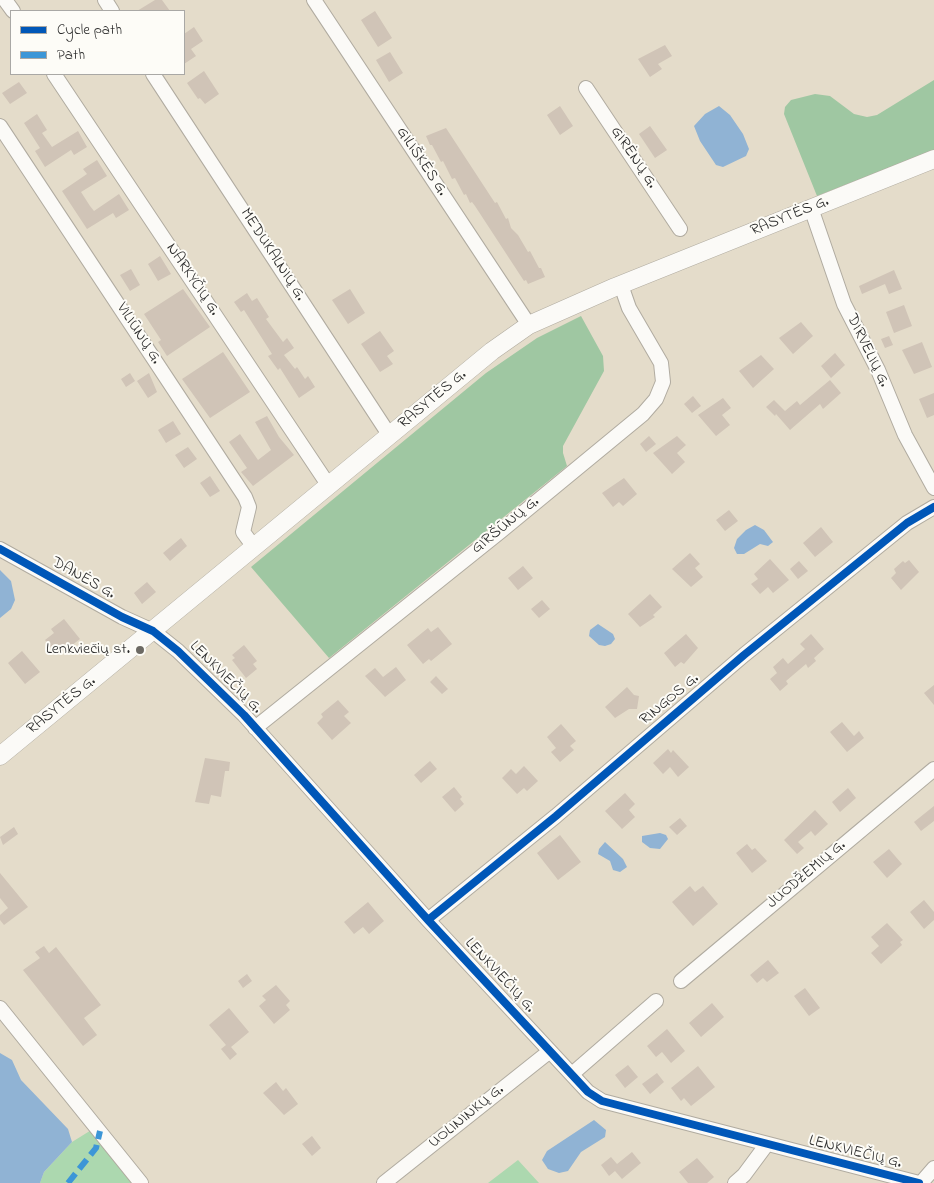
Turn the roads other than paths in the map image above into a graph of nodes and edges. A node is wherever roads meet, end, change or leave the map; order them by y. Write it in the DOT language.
graph roads {
  1 [pos="314,0"];
  2 [pos="55,75"];
  3 [pos="154,75"];
  4 [pos="586,88"];
  5 [pos="0,126"];
  6 [pos="934,159"];
  7 [pos="811,208"];
  8 [pos="680,229"];
  9 [pos="620,285"];
  10 [pos="529,325"];
  11 [pos="390,436"];
  12 [pos="329,486"];
  13 [pos="934,488"];
  14 [pos="934,507"];
  15 [pos="254,547"];
  16 [pos="0,550"];
  17 [pos="153,631"];
  18 [pos="255,728"];
  19 [pos="0,756"];
  20 [pos="934,769"];
  21 [pos="428,920"];
  22 [pos="681,981"];
  23 [pos="656,1001"];
  24 [pos="0,1008"];
  25 [pos="550,1051"];
  26 [pos="572,1074"];
  27 [pos="767,1144"];
  28 [pos="934,1168"];
  29 [pos="141,1183"];
  30 [pos="384,1183"];
  31 [pos="736,1183"];
  32 [pos="920,1183"];
  1 -- 10 [label="street, GILIŠKĖS G."];
  2 -- 12 [label="street, NARKYČIŲ G."];
  3 -- 11 [label="street, MEDUKALNIŲ G."];
  4 -- 8 [label="street, GIRĖNŲ G."];
  5 -- 15 [label="street, VILIŪNŲ G."];
  6 -- 7 [label="main road, RASYTĖS G."];
  7 -- 9 [label="main road, RASYTĖS G."];
  7 -- 13 [label="street, DIRVELIŲ G."];
  9 -- 10 [label="main road, RASYTĖS G."];
  9 -- 18 [label="street, GIRŠŪNŲ G."];
  10 -- 11 [label="main road, RASYTĖS G."];
  11 -- 12 [label="main road, RASYTĖS G."];
  12 -- 15 [label="main road, RASYTĖS G."];
  14 -- 21 [label="street, RINGOS G."];
  15 -- 17 [label="main road, RASYTĖS G."];
  16 -- 17 [label="street, DANĖS G."];
  17 -- 18 [label="street, LENKVIEČIŲ G."];
  17 -- 19 [label="main road, RASYTĖS G."];
  18 -- 21 [label="street, LENKVIEČIŲ G."];
  20 -- 22 [label="street, JUODŽEMIŲ G."];
  21 -- 25 [label="street, LENKVIEČIŲ G."];
  23 -- 26 [label="street"];
  24 -- 29 [label="street"];
  25 -- 26 [label="street, LENKVIEČIŲ G."];
  25 -- 30 [label="street, UOLININKŲ G."];
  26 -- 27 [label="street, LENKVIEČIŲ G."];
  27 -- 31 [label="street"];
  27 -- 32 [label="street, LENKVIEČIŲ G."];
  28 -- 32 [label="street"];
}
